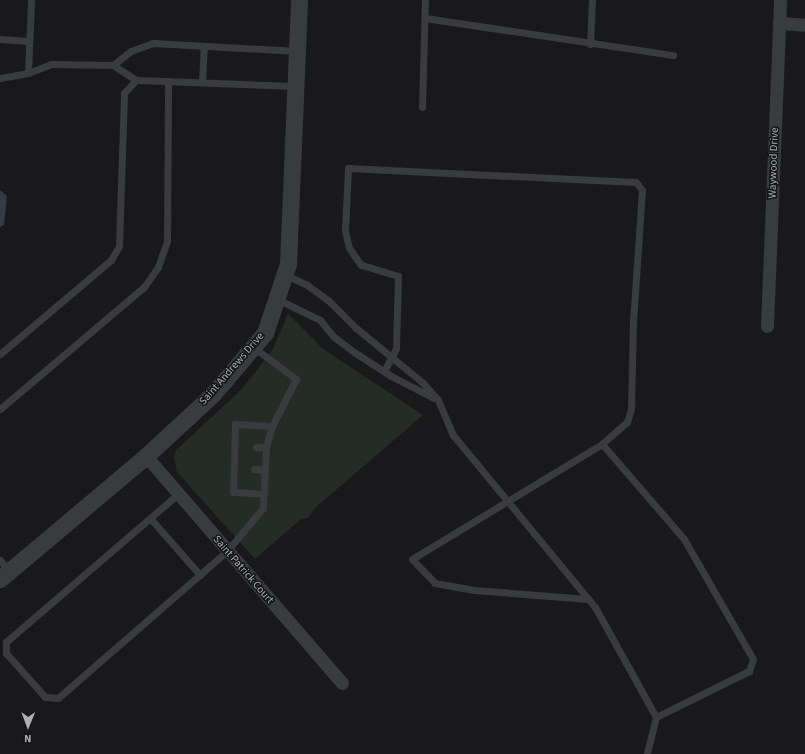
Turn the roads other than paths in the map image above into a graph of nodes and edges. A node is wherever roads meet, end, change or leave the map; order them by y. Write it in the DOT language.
graph roads {
  1 [pos="31,0"];
  2 [pos="299,0"];
  3 [pos="426,0"];
  4 [pos="592,0"];
  5 [pos="780,0"];
  6 [pos="425,18"];
  7 [pos="780,23"];
  8 [pos="805,25"];
  9 [pos="0,39"];
  10 [pos="29,41"];
  11 [pos="590,44"];
  12 [pos="204,46"];
  13 [pos="297,51"];
  14 [pos="673,55"];
  15 [pos="113,65"];
  16 [pos="28,73"];
  17 [pos="0,78"];
  18 [pos="136,80"];
  19 [pos="168,81"];
  20 [pos="202,82"];
  21 [pos="296,86"];
  22 [pos="422,107"];
  23 [pos="284,274"];
  24 [pos="276,299"];
  25 [pos="767,326"];
  26 [pos="253,347"];
  27 [pos="0,354"];
  28 [pos="392,357"];
  29 [pos="384,371"];
  30 [pos="438,400"];
  31 [pos="0,409"];
  32 [pos="272,426"];
  33 [pos="602,444"];
  34 [pos="256,447"];
  35 [pos="266,447"];
  36 [pos="146,456"];
  37 [pos="254,470"];
  38 [pos="265,470"];
  39 [pos="178,494"];
  40 [pos="264,494"];
  41 [pos="507,500"];
  42 [pos="150,518"];
  43 [pos="226,552"];
  44 [pos="3,570"];
  45 [pos="200,575"];
  46 [pos="588,599"];
  47 [pos="342,683"];
  48 [pos="656,717"];
  49 [pos="647,754"];
  1 -- 10 [label="lane"];
  2 -- 13 [label="street, Saint Andrews Drive"];
  3 -- 6 [label="lane"];
  4 -- 11 [label="lane"];
  5 -- 7 [label="street, Waywood Drive"];
  6 -- 11 [label="lane"];
  6 -- 22 [label="lane"];
  7 -- 8 [label="street"];
  7 -- 25 [label="street, Waywood Drive"];
  9 -- 10 [label="lane"];
  10 -- 16 [label="lane"];
  11 -- 14 [label="lane"];
  12 -- 13 [label="lane"];
  12 -- 15 [label="lane"];
  12 -- 20 [label="lane"];
  13 -- 21 [label="street, Saint Andrews Drive"];
  15 -- 16 [label="lane"];
  15 -- 18 [label="lane"];
  16 -- 17 [label="lane"];
  18 -- 19 [label="lane"];
  18 -- 27 [label="lane"];
  19 -- 20 [label="lane"];
  19 -- 31 [label="lane"];
  20 -- 21 [label="lane"];
  21 -- 23 [label="street, Saint Andrews Drive"];
  23 -- 24 [label="street, Saint Andrews Drive"];
  23 -- 28 [label="lane"];
  24 -- 26 [label="street, Saint Andrews Drive"];
  24 -- 29 [label="lane"];
  26 -- 32 [label="lane"];
  26 -- 36 [label="street, Saint Andrews Drive"];
  28 -- 29 [label="lane"];
  28 -- 30 [label="lane"];
  28 -- 33 [label="lane"];
  29 -- 30 [label="lane"];
  30 -- 41 [label="lane"];
  32 -- 35 [label="lane"];
  32 -- 40 [label="lane"];
  33 -- 41 [label="lane"];
  33 -- 48 [label="lane"];
  34 -- 35 [label="lane"];
  35 -- 38 [label="lane"];
  36 -- 39 [label="street, Saint Patrick Court"];
  36 -- 44 [label="street, Saint Andrews Drive"];
  37 -- 38 [label="lane"];
  38 -- 40 [label="lane"];
  39 -- 42 [label="lane"];
  39 -- 43 [label="street, Saint Patrick Court"];
  40 -- 43 [label="lane"];
  41 -- 46 [label="lane"];
  41 -- 46 [label="lane"];
  42 -- 45 [label="lane"];
  42 -- 45 [label="lane"];
  43 -- 45 [label="lane"];
  43 -- 47 [label="street, Saint Patrick Court"];
  46 -- 48 [label="lane"];
  48 -- 49 [label="lane"];
}
